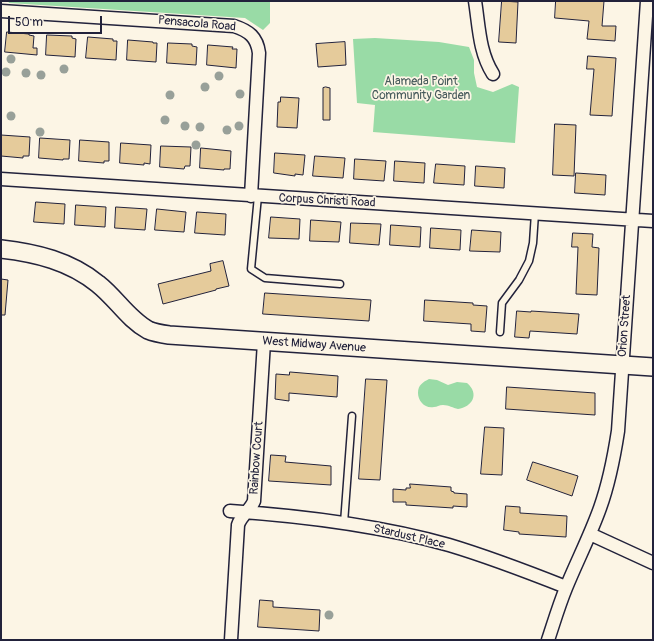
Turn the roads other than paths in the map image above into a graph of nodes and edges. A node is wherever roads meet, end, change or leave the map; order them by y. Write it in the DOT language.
graph roads {
  1 [pos="475,1"];
  2 [pos="647,1"];
  3 [pos="1,11"];
  4 [pos="493,74"];
  5 [pos="1,179"];
  6 [pos="254,196"];
  7 [pos="535,213"];
  8 [pos="632,220"];
  9 [pos="653,221"];
  10 [pos="1,249"];
  11 [pos="340,284"];
  12 [pos="500,332"];
  13 [pos="264,342"];
  14 [pos="622,365"];
  15 [pos="653,367"];
  16 [pos="352,416"];
  17 [pos="230,511"];
  18 [pos="246,512"];
  19 [pos="344,523"];
  20 [pos="590,534"];
  21 [pos="653,563"];
  22 [pos="566,587"];
  23 [pos="231,640"];
  24 [pos="548,640"];
  1 -- 4 [label="street"];
  2 -- 8 [label="street, Orion Street"];
  3 -- 6 [label="street, Pensacola Road"];
  5 -- 6 [label="street, Corpus Christi Road"];
  6 -- 7 [label="street, Corpus Christi Road"];
  6 -- 11 [label="lane"];
  7 -- 8 [label="street, Corpus Christi Road"];
  7 -- 12 [label="lane"];
  8 -- 9 [label="street, Corpus Christi Road"];
  8 -- 14 [label="street, Orion Street"];
  10 -- 13 [label="street, West Midway Avenue"];
  13 -- 14 [label="street, West Midway Avenue"];
  13 -- 18 [label="street, Rainbow Court"];
  14 -- 15 [label="street, West Midway Avenue"];
  14 -- 20 [label="street, Orion Street"];
  16 -- 19 [label="lane"];
  17 -- 18 [label="street, Stardust Place"];
  18 -- 19 [label="street, Stardust Place"];
  18 -- 23 [label="street, Rainbow Court"];
  19 -- 22 [label="street, Stardust Place"];
  20 -- 21 [label="street"];
  20 -- 22 [label="street, Orion Street"];
  22 -- 24 [label="street, Orion Street"];
}
